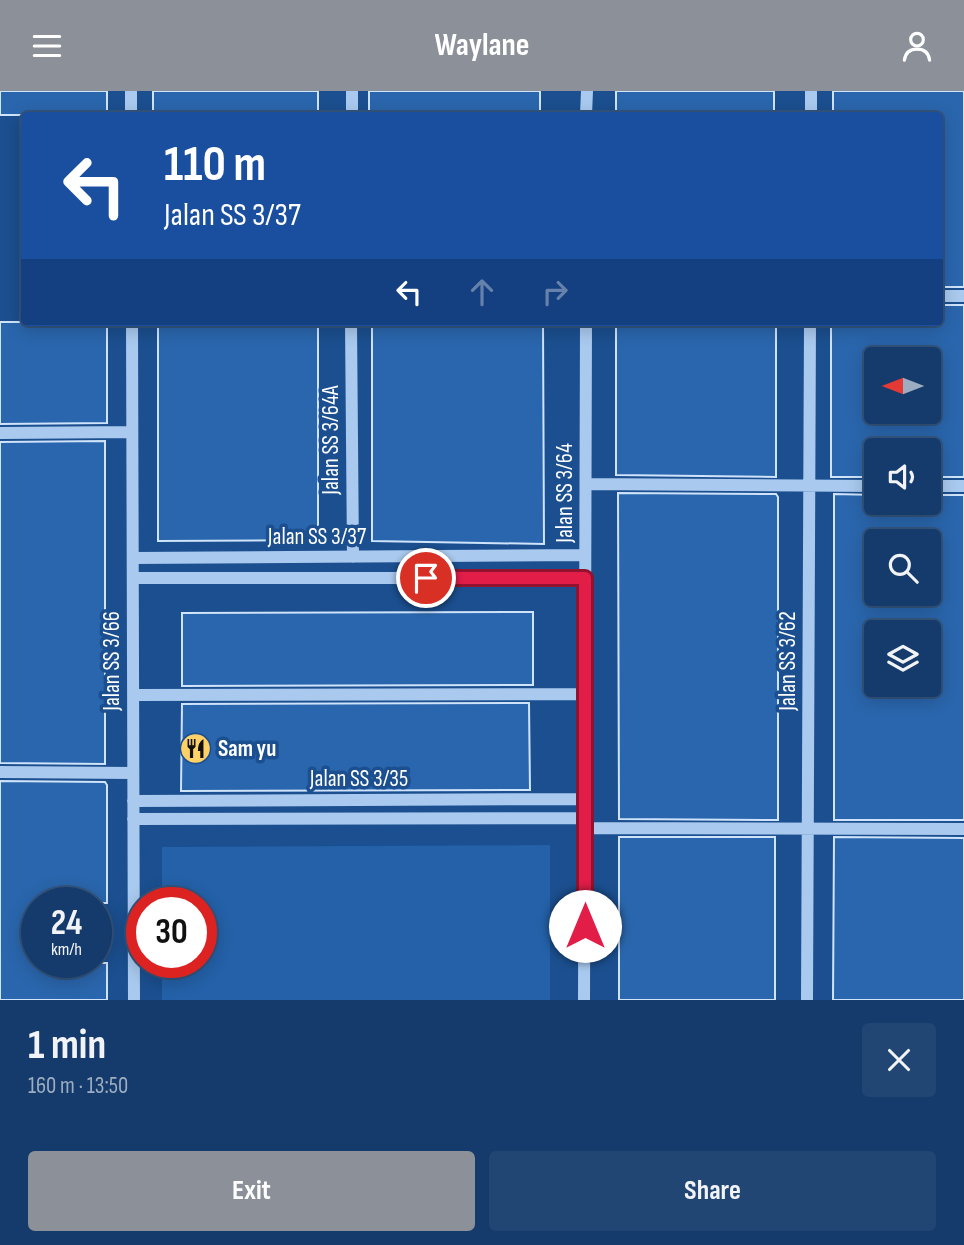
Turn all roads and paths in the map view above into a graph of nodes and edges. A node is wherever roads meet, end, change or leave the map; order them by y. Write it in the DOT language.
graph roads {
  1 [pos="131,91"];
  2 [pos="352,91"];
  3 [pos="587,91"];
  4 [pos="811,91"];
  5 [pos="131,112"];
  6 [pos="352,112"];
  7 [pos="586,112"];
  8 [pos="811,112"];
  9 [pos="943,296"];
  10 [pos="964,296"];
  11 [pos="132,326"];
  12 [pos="351,326"];
  13 [pos="586,326"];
  14 [pos="810,326"];
  15 [pos="132,432"];
  16 [pos="0,433"];
  17 [pos="586,484"];
  18 [pos="864,486"];
  19 [pos="941,486"];
  20 [pos="964,486"];
  21 [pos="810,487"];
  22 [pos="585,555"];
  23 [pos="133,558"];
  24 [pos="353,558"];
  25 [pos="585,578"];
  26 [pos="133,579"];
  27 [pos="585,694"];
  28 [pos="133,695"];
  29 [pos="0,772"];
  30 [pos="133,773"];
  31 [pos="585,799"];
  32 [pos="133,801"];
  33 [pos="133,818"];
  34 [pos="585,823"];
  35 [pos="809,828"];
  36 [pos="964,828"];
  37 [pos="134,1000"];
  38 [pos="584,1000"];
  39 [pos="807,1000"];
  1 -- 5 [label="street"];
  2 -- 6 [label="street"];
  3 -- 7 [label="street"];
  4 -- 8 [label="street"];
  9 -- 10 [label="street"];
  11 -- 15 [label="street, Jalan SS 3/66"];
  12 -- 24 [label="street, Jalan SS 3/64A"];
  13 -- 17 [label="street, Jalan SS 3/64"];
  14 -- 21 [label="street, Jalan SS 3/62"];
  15 -- 16 [label="street"];
  15 -- 23 [label="street, Jalan SS 3/66"];
  17 -- 21 [label="street"];
  17 -- 22 [label="street, Jalan SS 3/64"];
  18 -- 21 [label="street"];
  19 -- 20 [label="street"];
  21 -- 35 [label="street, Jalan SS 3/62"];
  22 -- 24 [label="street, Jalan SS 3/37"];
  22 -- 25 [label="street, Jalan SS 3/64"];
  23 -- 24 [label="street, Jalan SS 3/37"];
  23 -- 26 [label="street, Jalan SS 3/66"];
  25 -- 26 [label="street, Jalan SS 3/37"];
  25 -- 27 [label="street, Jalan SS 3/64"];
  26 -- 28 [label="street, Jalan SS 3/66"];
  27 -- 28 [label="street"];
  27 -- 31 [label="street, Jalan SS 3/64"];
  28 -- 30 [label="street, Jalan SS 3/66"];
  29 -- 30 [label="street"];
  30 -- 32 [label="street, Jalan SS 3/66"];
  31 -- 32 [label="street, Jalan SS 3/35"];
  31 -- 34 [label="street, Jalan SS 3/64"];
  32 -- 33 [label="street, Jalan SS 3/66"];
  33 -- 34 [label="street, Jalan SS 3/35"];
  33 -- 37 [label="street, Jalan SS 3/66"];
  34 -- 35 [label="street, Jalan SS 3/35"];
  34 -- 38 [label="street, Jalan SS 3/64"];
  35 -- 36 [label="street, Jalan SS 3/35"];
  35 -- 39 [label="street, Jalan SS 3/62"];
}
